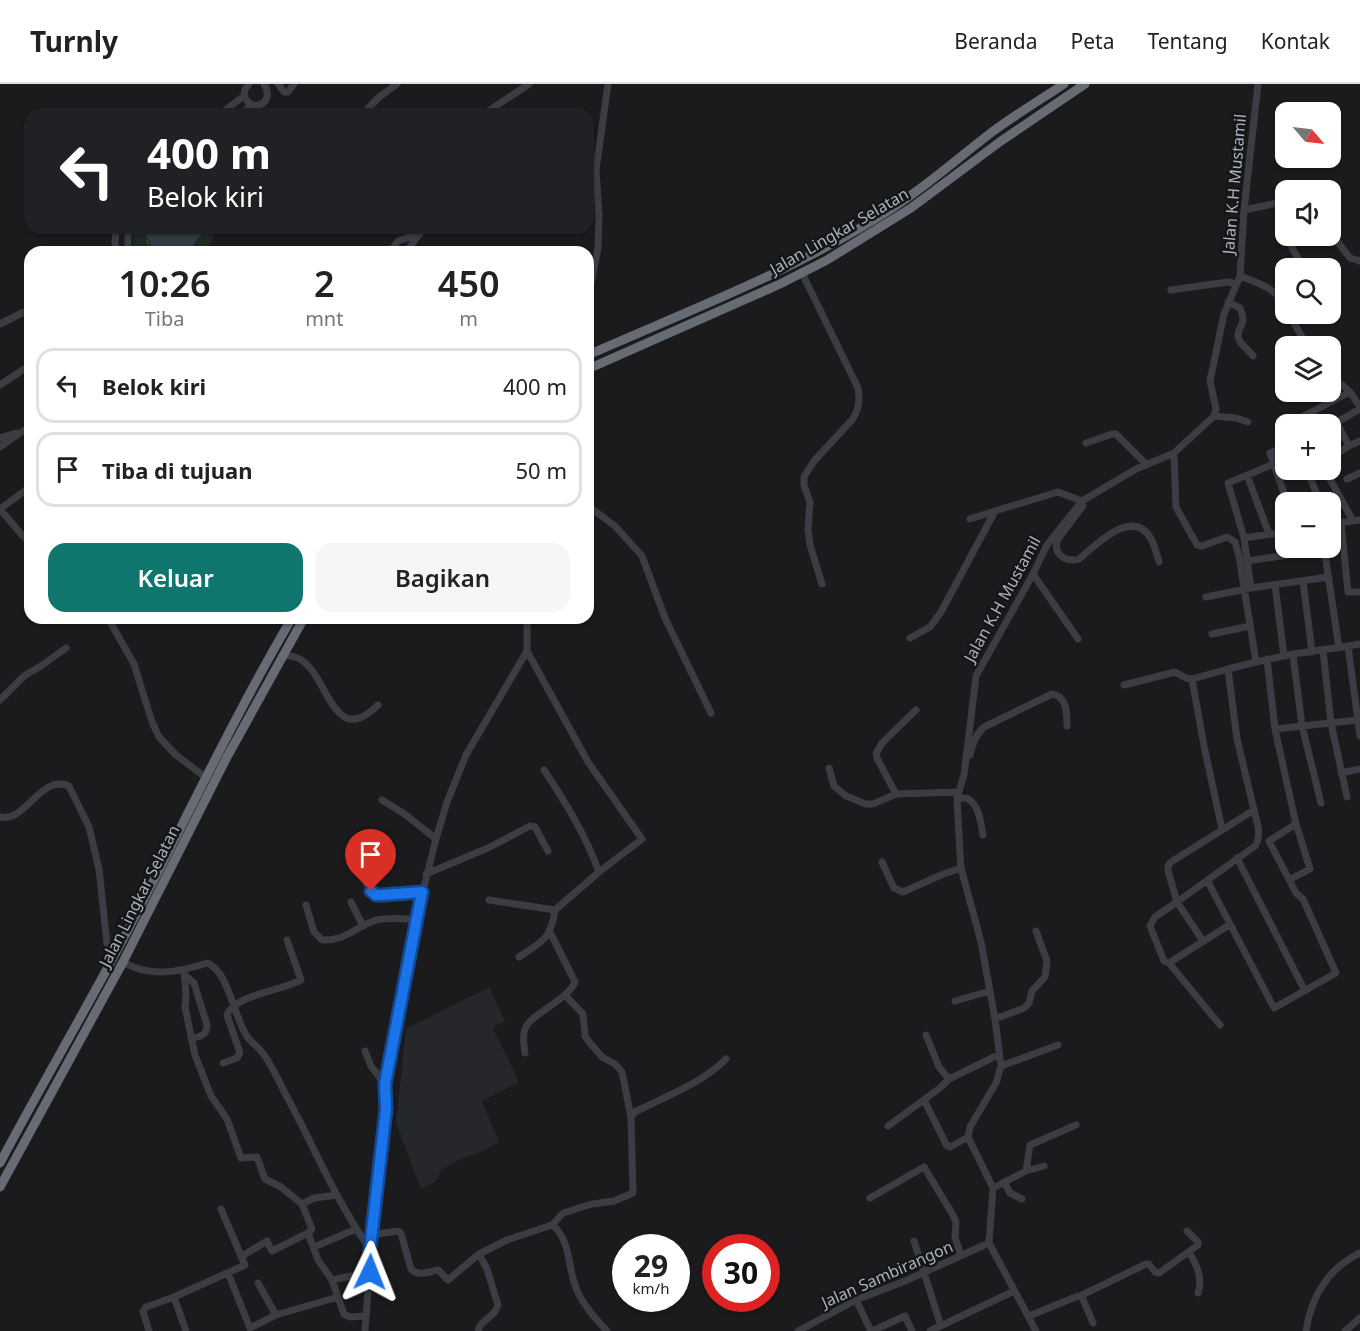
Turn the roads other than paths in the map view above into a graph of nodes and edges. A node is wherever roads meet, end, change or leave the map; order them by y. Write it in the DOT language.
graph roads {
  1 [pos="249,84"];
  2 [pos="264,84"];
  3 [pos="278,84"];
  4 [pos="294,84"];
  5 [pos="397,84"];
  6 [pos="529,84"];
  7 [pos="608,84"];
  8 [pos="1064,84"];
  9 [pos="1085,84"];
  10 [pos="1258,84"];
  11 [pos="244,96"];
  12 [pos="252,105"];
  13 [pos="228,108"];
  14 [pos="248,108"];
  15 [pos="369,108"];
  16 [pos="493,108"];
  17 [pos="1275,203"];
  18 [pos="1244,210"];
  19 [pos="413,234"];
  20 [pos="394,246"];
  21 [pos="1341,246"];
  22 [pos="1360,261"];
  23 [pos="594,268"];
  24 [pos="802,273"];
  25 [pos="1238,280"];
  26 [pos="1171,290"];
  27 [pos="1275,293"];
  28 [pos="1228,302"];
  29 [pos="24,312"];
  30 [pos="0,324"];
  31 [pos="651,327"];
  32 [pos="656,340"];
  33 [pos="594,352"];
  34 [pos="1253,356"];
  35 [pos="594,366"];
  36 [pos="24,369"];
  37 [pos="1341,384"];
  38 [pos="0,386"];
  39 [pos="1350,392"];
  40 [pos="1360,408"];
  41 [pos="1308,414"];
  42 [pos="1214,416"];
  43 [pos="1341,420"];
  44 [pos="1248,422"];
  45 [pos="24,429"];
  46 [pos="24,430"];
  47 [pos="1341,435"];
  48 [pos="0,438"];
  49 [pos="1360,441"];
  50 [pos="1086,443"];
  51 [pos="1349,446"];
  52 [pos="0,447"];
  53 [pos="1275,451"];
  54 [pos="1341,451"];
  55 [pos="1174,453"];
  56 [pos="1274,464"];
  57 [pos="1146,465"];
  58 [pos="1247,475"];
  59 [pos="1359,477"];
  60 [pos="1347,479"];
  61 [pos="1331,480"];
  62 [pos="24,491"];
  63 [pos="1284,492"];
  64 [pos="1089,496"];
  65 [pos="1082,501"];
  66 [pos="594,510"];
  67 [pos="994,511"];
  68 [pos="970,519"];
  69 [pos="1356,520"];
  70 [pos="1341,522"];
  71 [pos="1275,533"];
  72 [pos="1269,534"];
  73 [pos="24,537"];
  74 [pos="1244,538"];
  75 [pos="1275,555"];
  76 [pos="1324,558"];
  77 [pos="1247,561"];
  78 [pos="1160,562"];
  79 [pos="1033,574"];
  80 [pos="1329,577"];
  81 [pos="1303,581"];
  82 [pos="822,584"];
  83 [pos="1275,585"];
  84 [pos="1248,589"];
  85 [pos="1360,592"];
  86 [pos="1206,597"];
  87 [pos="111,624"];
  88 [pos="288,624"];
  89 [pos="300,624"];
  90 [pos="527,624"];
  91 [pos="1250,626"];
  92 [pos="1212,634"];
  93 [pos="910,638"];
  94 [pos="1078,639"];
  95 [pos="1360,644"];
  96 [pos="1348,646"];
  97 [pos="66,648"];
  98 [pos="1339,648"];
  99 [pos="1323,650"];
  100 [pos="527,651"];
  101 [pos="1312,652"];
  102 [pos="1293,654"];
  103 [pos="282,655"];
  104 [pos="1284,656"];
  105 [pos="1267,659"];
  106 [pos="1256,662"];
  107 [pos="262,669"];
  108 [pos="1228,669"];
  109 [pos="271,675"];
  110 [pos="1192,679"];
  111 [pos="1124,685"];
  112 [pos="0,700"];
  113 [pos="378,705"];
  114 [pos="916,710"];
  115 [pos="711,712"];
  116 [pos="1358,720"];
  117 [pos="1331,723"];
  118 [pos="1067,726"];
  119 [pos="1302,726"];
  120 [pos="1275,729"];
  121 [pos="1360,731"];
  122 [pos="829,768"];
  123 [pos="544,770"];
  124 [pos="1360,770"];
  125 [pos="1341,773"];
  126 [pos="205,777"];
  127 [pos="962,782"];
  128 [pos="896,794"];
  129 [pos="958,795"];
  130 [pos="1347,797"];
  131 [pos="382,800"];
  132 [pos="1322,803"];
  133 [pos="1254,810"];
  134 [pos="0,818"];
  135 [pos="1296,824"];
  136 [pos="1222,829"];
  137 [pos="983,835"];
  138 [pos="436,839"];
  139 [pos="1259,841"];
  140 [pos="1269,841"];
  141 [pos="548,850"];
  142 [pos="350,858"];
  143 [pos="1237,858"];
  144 [pos="882,862"];
  145 [pos="961,868"];
  146 [pos="599,872"];
  147 [pos="426,874"];
  148 [pos="1207,880"];
  149 [pos="1289,880"];
  150 [pos="422,892"];
  151 [pos="489,900"];
  152 [pos="351,902"];
  153 [pos="1177,902"];
  154 [pos="306,905"];
  155 [pos="555,910"];
  156 [pos="416,918"];
  157 [pos="1229,925"];
  158 [pos="363,926"];
  159 [pos="1036,931"];
  160 [pos="550,932"];
  161 [pos="287,940"];
  162 [pos="1203,941"];
  163 [pos="115,955"];
  164 [pos="519,957"];
  165 [pos="123,962"];
  166 [pos="1168,963"];
  167 [pos="184,972"];
  168 [pos="990,991"];
  169 [pos="1305,991"];
  170 [pos="565,995"];
  171 [pos="955,1001"];
  172 [pos="234,1006"];
  173 [pos="995,1019"];
  174 [pos="1220,1025"];
  175 [pos="926,1035"];
  176 [pos="191,1039"];
  177 [pos="1058,1045"];
  178 [pos="365,1051"];
  179 [pos="525,1053"];
  180 [pos="998,1054"];
  181 [pos="726,1059"];
  182 [pos="223,1063"];
  183 [pos="1001,1066"];
  184 [pos="949,1079"];
  185 [pos="385,1084"];
  186 [pos="924,1100"];
  187 [pos="631,1117"];
  188 [pos="1076,1125"];
  189 [pos="888,1126"];
  190 [pos="968,1137"];
  191 [pos="0,1163"];
  192 [pos="1044,1166"];
  193 [pos="1026,1171"];
  194 [pos="1004,1182"];
  195 [pos="0,1187"];
  196 [pos="993,1188"];
  197 [pos="337,1195"];
  198 [pos="870,1198"];
  199 [pos="1022,1199"];
  200 [pos="302,1204"];
  201 [pos="221,1209"];
  202 [pos="552,1225"];
  203 [pos="356,1229"];
  204 [pos="1187,1231"];
  205 [pos="308,1233"];
  206 [pos="371,1235"];
  207 [pos="914,1241"];
  208 [pos="989,1243"];
  209 [pos="314,1247"];
  210 [pos="370,1249"];
  211 [pos="1189,1252"];
  212 [pos="1360,1253"];
  213 [pos="479,1254"];
  214 [pos="242,1256"];
  215 [pos="961,1256"];
  216 [pos="370,1272"];
  217 [pos="924,1272"];
  218 [pos="228,1273"];
  219 [pos="332,1280"];
  220 [pos="258,1283"];
  221 [pos="1014,1291"];
  222 [pos="1198,1293"];
  223 [pos="1080,1296"];
  224 [pos="174,1297"];
  225 [pos="338,1297"];
  226 [pos="856,1300"];
  227 [pos="276,1316"];
  228 [pos="366,1316"];
  229 [pos="1029,1316"];
  230 [pos="1360,1317"];
  231 [pos="1093,1323"];
  232 [pos="945,1327"];
  233 [pos="149,1331"];
  234 [pos="186,1331"];
  235 [pos="364,1331"];
  236 [pos="478,1331"];
  237 [pos="607,1331"];
  238 [pos="798,1331"];
  239 [pos="871,1331"];
  240 [pos="912,1331"];
  241 [pos="930,1331"];
  242 [pos="1036,1331"];
  243 [pos="1306,1331"];
  244 [pos="1345,1331"];
  1 -- 11 [label="street"];
  2 -- 12 [label="street"];
  3 -- 4 [label="street"];
  5 -- 15 [label="street"];
  6 -- 16 [label="street"];
  7 -- 23 [label="street"];
  8 -- 31 [label="highway, Jalan Lingkar Selatan"];
  9 -- 24 [label="highway, Jalan Lingkar Selatan"];
  10 -- 18 [label="street, Jalan K.H Mustamil"];
  11 -- 12 [label="street"];
  11 -- 13 [label="street"];
  12 -- 14 [label="street"];
  17 -- 18 [label="street"];
  18 -- 25 [label="street, Jalan K.H Mustamil"];
  19 -- 20 [label="street"];
  21 -- 22 [label="street"];
  24 -- 32 [label="highway, Jalan Lingkar Selatan"];
  24 -- 82 [label="street"];
  25 -- 26 [label="street"];
  25 -- 27 [label="street"];
  25 -- 28 [label="street, Jalan K.H Mustamil"];
  28 -- 34 [label="street"];
  28 -- 42 [label="street, Jalan K.H Mustamil"];
  29 -- 30 [label="street"];
  31 -- 32 [label="highway"];
  31 -- 33 [label="highway, Jalan Lingkar Selatan"];
  32 -- 35 [label="highway, Jalan Lingkar Selatan"];
  36 -- 38 [label="street"];
  37 -- 39 [label="street"];
  39 -- 40 [label="street"];
  39 -- 41 [label="street"];
  40 -- 43 [label="street"];
  42 -- 44 [label="street"];
  42 -- 55 [label="street, Jalan K.H Mustamil"];
  45 -- 48 [label="street"];
  46 -- 52 [label="street"];
  47 -- 51 [label="street"];
  49 -- 51 [label="street"];
  50 -- 57 [label="street"];
  51 -- 54 [label="street"];
  53 -- 56 [label="street"];
  55 -- 57 [label="street, Jalan K.H Mustamil"];
  55 -- 84 [label="street"];
  56 -- 58 [label="street"];
  56 -- 63 [label="street"];
  57 -- 64 [label="street, Jalan K.H Mustamil"];
  58 -- 72 [label="street"];
  58 -- 74 [label="street"];
  59 -- 60 [label="street"];
  61 -- 69 [label="street"];
  62 -- 73 [label="street"];
  64 -- 65 [label="street, Jalan K.H Mustamil"];
  64 -- 78 [label="street"];
  65 -- 67 [label="street"];
  65 -- 79 [label="street, Jalan K.H Mustamil"];
  66 -- 115 [label="street"];
  67 -- 68 [label="street"];
  67 -- 93 [label="street"];
  69 -- 70 [label="street"];
  70 -- 85 [label="street"];
  71 -- 72 [label="street"];
  72 -- 74 [label="street"];
  74 -- 77 [label="street"];
  75 -- 77 [label="street"];
  76 -- 80 [label="street"];
  77 -- 84 [label="street"];
  79 -- 94 [label="street"];
  79 -- 127 [label="street, Jalan K.H Mustamil"];
  80 -- 81 [label="street"];
  80 -- 98 [label="street"];
  81 -- 83 [label="street"];
  81 -- 101 [label="street"];
  83 -- 84 [label="street"];
  83 -- 104 [label="street"];
  84 -- 86 [label="street"];
  84 -- 91 [label="street"];
  87 -- 126 [label="street"];
  88 -- 107 [label="highway, Jalan Lingkar Selatan"];
  89 -- 103 [label="highway, Jalan Lingkar Selatan"];
  90 -- 100 [label="street"];
  91 -- 92 [label="street"];
  91 -- 106 [label="street"];
  95 -- 96 [label="street"];
  96 -- 98 [label="street"];
  96 -- 116 [label="street"];
  97 -- 112 [label="street"];
  98 -- 99 [label="street"];
  99 -- 101 [label="street"];
  99 -- 117 [label="street"];
  100 -- 138 [label="street"];
  100 -- 146 [label="street"];
  101 -- 102 [label="street"];
  102 -- 104 [label="street"];
  102 -- 119 [label="street"];
  103 -- 109 [label="highway, Jalan Lingkar Selatan"];
  103 -- 113 [label="street"];
  104 -- 105 [label="street"];
  105 -- 106 [label="street"];
  105 -- 120 [label="street"];
  106 -- 108 [label="street"];
  107 -- 109 [label="highway"];
  107 -- 126 [label="highway, Jalan Lingkar Selatan"];
  108 -- 110 [label="street"];
  108 -- 133 [label="street"];
  109 -- 165 [label="highway, Jalan Lingkar Selatan"];
  110 -- 111 [label="street"];
  110 -- 136 [label="street"];
  114 -- 128 [label="street"];
  116 -- 117 [label="street"];
  116 -- 121 [label="street"];
  117 -- 119 [label="street"];
  117 -- 125 [label="street"];
  118 -- 127 [label="street"];
  119 -- 120 [label="street"];
  119 -- 132 [label="street"];
  120 -- 135 [label="street"];
  122 -- 128 [label="street"];
  123 -- 146 [label="street"];
  124 -- 125 [label="street"];
  125 -- 130 [label="street"];
  126 -- 163 [label="highway, Jalan Lingkar Selatan"];
  127 -- 129 [label="street, Jalan K.H Mustamil"];
  128 -- 129 [label="street"];
  129 -- 137 [label="street"];
  129 -- 145 [label="street, Jalan K.H Mustamil"];
  131 -- 138 [label="street"];
  133 -- 136 [label="street"];
  133 -- 139 [label="street"];
  134 -- 163 [label="street"];
  135 -- 140 [label="street"];
  135 -- 149 [label="street"];
  136 -- 153 [label="street"];
  138 -- 147 [label="street"];
  139 -- 140 [label="street"];
  139 -- 143 [label="street"];
  140 -- 149 [label="street"];
  141 -- 147 [label="street"];
  142 -- 150 [label="street"];
  143 -- 148 [label="street"];
  143 -- 169 [label="street"];
  144 -- 145 [label="street"];
  145 -- 168 [label="street, Jalan K.H Mustamil"];
  146 -- 155 [label="street"];
  147 -- 150 [label="street"];
  148 -- 153 [label="street"];
  148 -- 157 [label="street"];
  149 -- 169 [label="street"];
  150 -- 156 [label="street"];
  151 -- 155 [label="street"];
  152 -- 158 [label="street"];
  153 -- 162 [label="street"];
  153 -- 166 [label="street"];
  154 -- 158 [label="street"];
  155 -- 160 [label="street"];
  156 -- 158 [label="street"];
  156 -- 185 [label="street"];
  157 -- 162 [label="street"];
  157 -- 169 [label="street"];
  159 -- 173 [label="street"];
  160 -- 164 [label="street"];
  160 -- 170 [label="street"];
  161 -- 172 [label="street"];
  162 -- 166 [label="street"];
  163 -- 165 [label="highway"];
  163 -- 191 [label="highway, Jalan Lingkar Selatan"];
  165 -- 167 [label="street"];
  165 -- 195 [label="highway, Jalan Lingkar Selatan"];
  166 -- 174 [label="street"];
  167 -- 172 [label="street"];
  167 -- 176 [label="street"];
  167 -- 176 [label="street"];
  168 -- 171 [label="street"];
  168 -- 173 [label="street, Jalan K.H Mustamil"];
  170 -- 179 [label="street"];
  170 -- 187 [label="street"];
  172 -- 182 [label="street"];
  172 -- 197 [label="street"];
  173 -- 180 [label="street, Jalan K.H Mustamil"];
  175 -- 184 [label="street"];
  176 -- 200 [label="street"];
  177 -- 183 [label="street"];
  178 -- 185 [label="street"];
  180 -- 183 [label="street, Jalan K.H Mustamil"];
  180 -- 184 [label="street"];
  181 -- 187 [label="street"];
  183 -- 190 [label="street"];
  184 -- 186 [label="street"];
  185 -- 206 [label="street"];
  186 -- 189 [label="street"];
  186 -- 190 [label="street"];
  187 -- 202 [label="street"];
  188 -- 193 [label="street"];
  190 -- 196 [label="street"];
  192 -- 193 [label="street"];
  193 -- 194 [label="street"];
  194 -- 196 [label="street"];
  194 -- 199 [label="street"];
  196 -- 208 [label="street"];
  197 -- 200 [label="street"];
  197 -- 203 [label="street"];
  198 -- 215 [label="street"];
  200 -- 205 [label="street"];
  201 -- 214 [label="street"];
  202 -- 213 [label="street"];
  202 -- 237 [label="street"];
  203 -- 209 [label="street"];
  203 -- 210 [label="street"];
  204 -- 211 [label="street"];
  205 -- 209 [label="street"];
  205 -- 214 [label="street"];
  206 -- 210 [label="street"];
  206 -- 213 [label="street"];
  207 -- 217 [label="street"];
  208 -- 215 [label="street, Jalan Sambirangon"];
  208 -- 221 [label="street"];
  209 -- 219 [label="street"];
  210 -- 216 [label="street"];
  211 -- 222 [label="street"];
  211 -- 223 [label="street"];
  212 -- 243 [label="street"];
  213 -- 236 [label="street"];
  214 -- 218 [label="street"];
  215 -- 217 [label="street, Jalan Sambirangon"];
  216 -- 219 [label="street"];
  216 -- 228 [label="street"];
  217 -- 226 [label="street, Jalan Sambirangon"];
  217 -- 232 [label="street"];
  218 -- 224 [label="street"];
  218 -- 227 [label="street"];
  219 -- 225 [label="street"];
  220 -- 227 [label="street"];
  221 -- 229 [label="street"];
  221 -- 232 [label="street"];
  223 -- 229 [label="street"];
  223 -- 231 [label="street"];
  224 -- 233 [label="street"];
  224 -- 234 [label="street"];
  225 -- 227 [label="street"];
  225 -- 228 [label="street"];
  226 -- 238 [label="street, Jalan Sambirangon"];
  226 -- 239 [label="street"];
  228 -- 235 [label="street"];
  229 -- 242 [label="street"];
  230 -- 244 [label="street"];
  232 -- 241 [label="street"];
  239 -- 240 [label="street"];
}
